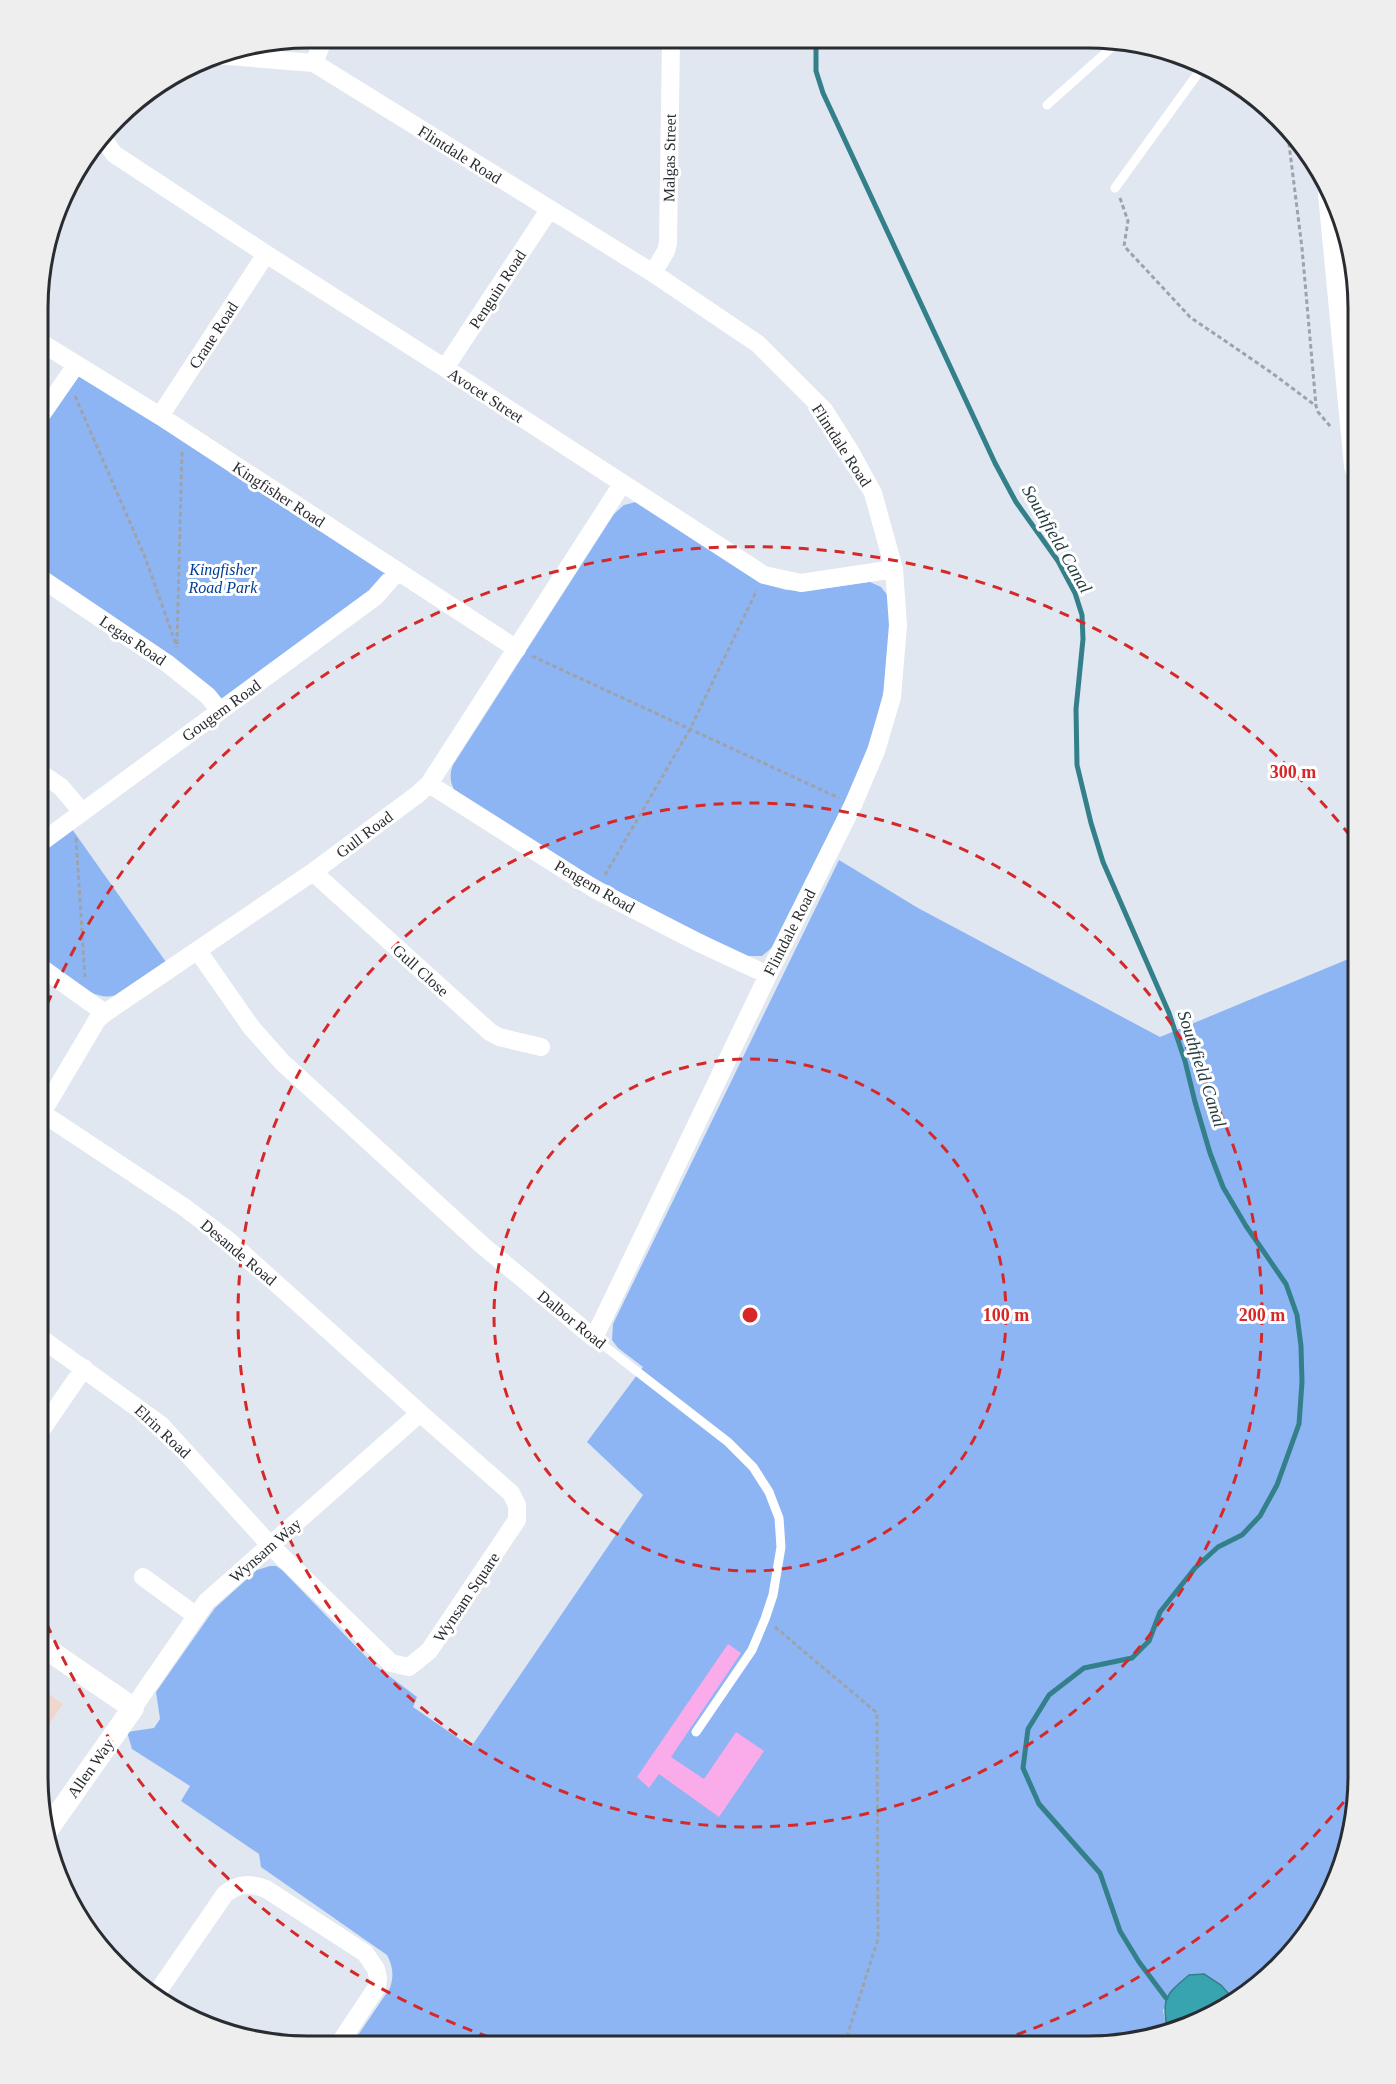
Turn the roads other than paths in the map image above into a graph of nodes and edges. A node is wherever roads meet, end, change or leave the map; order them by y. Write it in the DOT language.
graph roads {
  1 [pos="320,48"];
  2 [pos="671,48"];
  3 [pos="1110,49"];
  4 [pos="241,57"];
  5 [pos="314,63"];
  6 [pos="1198,73"];
  7 [pos="1047,105"];
  8 [pos="107,144"];
  9 [pos="1115,188"];
  10 [pos="549,210"];
  11 [pos="1335,228"];
  12 [pos="266,254"];
  13 [pos="653,273"];
  14 [pos="48,347"];
  15 [pos="1348,361"];
  16 [pos="76,365"];
  17 [pos="445,368"];
  18 [pos="48,406"];
  19 [pos="160,416"];
  20 [pos="622,484"];
  21 [pos="894,570"];
  22 [pos="398,571"];
  23 [pos="48,583"];
  24 [pos="517,649"];
  25 [pos="220,711"];
  26 [pos="48,778"];
  27 [pos="429,784"];
  28 [pos="82,812"];
  29 [pos="48,837"];
  30 [pos="313,872"];
  31 [pos="198,951"];
  32 [pos="48,972"];
  33 [pos="768,975"];
  34 [pos="105,1013"];
  35 [pos="541,1047"];
  36 [pos="48,1102"];
  37 [pos="48,1120"];
  38 [pos="594,1338"];
  39 [pos="48,1343"];
  40 [pos="84,1368"];
  41 [pos="420,1413"];
  42 [pos="48,1420"];
  43 [pos="270,1545"];
  44 [pos="143,1577"];
  45 [pos="195,1615"];
  46 [pos="48,1650"];
  47 [pos="133,1708"];
  48 [pos="696,1732"];
  49 [pos="52,1823"];
  50 [pos="160,1989"];
  51 [pos="344,2036"];
  1 -- 5 [label="street"];
  2 -- 13 [label="street, Malgas Street"];
  3 -- 7 [label="lane"];
  4 -- 5 [label="street, Flintdale Road"];
  5 -- 10 [label="street, Flintdale Road"];
  6 -- 9 [label="lane"];
  8 -- 12 [label="street, Avocet Street"];
  10 -- 13 [label="street, Flintdale Road"];
  10 -- 17 [label="street, Penguin Road"];
  11 -- 15 [label="main road"];
  12 -- 17 [label="street, Avocet Street"];
  12 -- 19 [label="street, Crane Road"];
  13 -- 21 [label="street, Flintdale Road"];
  14 -- 16 [label="street, Kingfisher Road"];
  16 -- 18 [label="street"];
  16 -- 19 [label="street, Kingfisher Road"];
  17 -- 20 [label="street, Avocet Street"];
  19 -- 22 [label="street, Kingfisher Road"];
  20 -- 21 [label="street, Avocet Street"];
  20 -- 24 [label="street, Gull Road"];
  21 -- 33 [label="street, Flintdale Road"];
  22 -- 24 [label="street, Kingfisher Road"];
  22 -- 25 [label="street, Gougem Road"];
  23 -- 25 [label="street, Legas Road"];
  24 -- 27 [label="street, Gull Road"];
  25 -- 28 [label="street, Gougem Road"];
  26 -- 28 [label="street"];
  27 -- 30 [label="street, Gull Road"];
  27 -- 33 [label="street, Pengem Road"];
  28 -- 29 [label="street, Gougem Road"];
  30 -- 31 [label="street, Gull Road"];
  30 -- 35 [label="street, Gull Close"];
  31 -- 34 [label="street, Gull Road"];
  31 -- 38 [label="street, Dalbor Road"];
  32 -- 34 [label="street"];
  33 -- 38 [label="street, Flintdale Road"];
  34 -- 36 [label="street, Gull Road"];
  37 -- 41 [label="street, Desande Road"];
  38 -- 48 [label="lane, Dalbor Road"];
  39 -- 40 [label="street, Elrin Road"];
  40 -- 42 [label="street"];
  40 -- 43 [label="street, Elrin Road"];
  41 -- 43 [label="street, Wynsam Way"];
  41 -- 43 [label="street, Wynsam Square"];
  43 -- 45 [label="street, Wynsam Way"];
  44 -- 45 [label="street"];
  45 -- 47 [label="street, Wynsam Way"];
  46 -- 47 [label="street"];
  47 -- 49 [label="street, Allen Way"];
  50 -- 51 [label="street"];
}
